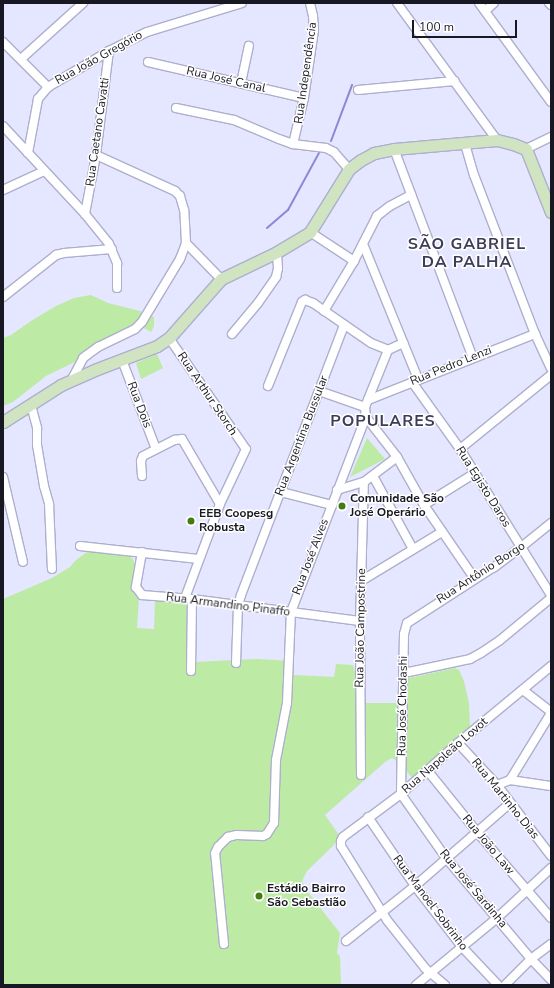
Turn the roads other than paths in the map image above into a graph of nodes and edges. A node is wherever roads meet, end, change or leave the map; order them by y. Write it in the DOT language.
graph roads {
  1 [pos="84,3"];
  2 [pos="310,3"];
  3 [pos="397,3"];
  4 [pos="479,3"];
  5 [pos="494,3"];
  6 [pos="237,4"];
  7 [pos="485,11"];
  8 [pos="3,42"];
  9 [pos="248,46"];
  10 [pos="109,51"];
  11 [pos="21,59"];
  12 [pos="148,62"];
  13 [pos="454,81"];
  14 [pos="241,84"];
  15 [pos="48,87"];
  16 [pos="358,90"];
  17 [pos="304,98"];
  18 [pos="551,102"];
  19 [pos="176,108"];
  20 [pos="3,126"];
  21 [pos="551,137"];
  22 [pos="497,140"];
  23 [pos="293,144"];
  24 [pos="465,144"];
  25 [pos="394,149"];
  26 [pos="526,149"];
  27 [pos="28,153"];
  28 [pos="96,155"];
  29 [pos="350,169"];
  30 [pos="44,171"];
  31 [pos="3,190"];
  32 [pos="411,195"];
  33 [pos="551,212"];
  34 [pos="85,214"];
  35 [pos="310,232"];
  36 [pos="186,243"];
  37 [pos="363,244"];
  38 [pos="112,249"];
  39 [pos="277,252"];
  40 [pos="354,261"];
  41 [pos="221,279"];
  42 [pos="117,288"];
  43 [pos="3,297"];
  44 [pos="324,312"];
  45 [pos="344,325"];
  46 [pos="232,334"];
  47 [pos="535,334"];
  48 [pos="169,338"];
  49 [pos="403,343"];
  50 [pos="388,350"];
  51 [pos="473,358"];
  52 [pos="122,360"];
  53 [pos="551,369"];
  54 [pos="551,375"];
  55 [pos="71,381"];
  56 [pos="415,381"];
  57 [pos="268,386"];
  58 [pos="319,391"];
  59 [pos="367,404"];
  60 [pos="31,405"];
  61 [pos="366,417"];
  62 [pos="3,422"];
  63 [pos="156,449"];
  64 [pos="460,449"];
  65 [pos="397,458"];
  66 [pos="475,473"];
  67 [pos="142,476"];
  68 [pos="373,476"];
  69 [pos="3,477"];
  70 [pos="364,482"];
  71 [pos="337,490"];
  72 [pos="281,492"];
  73 [pos="220,504"];
  74 [pos="332,505"];
  75 [pos="424,505"];
  76 [pos="551,522"];
  77 [pos="442,532"];
  78 [pos="80,546"];
  79 [pos="521,547"];
  80 [pos="413,548"];
  81 [pos="142,552"];
  82 [pos="198,559"];
  83 [pos="23,562"];
  84 [pos="52,569"];
  85 [pos="474,578"];
  86 [pos="362,580"];
  87 [pos="551,596"];
  88 [pos="189,599"];
  89 [pos="238,605"];
  90 [pos="291,612"];
  91 [pos="410,620"];
  92 [pos="360,621"];
  93 [pos="236,663"];
  94 [pos="551,666"];
  95 [pos="191,671"];
  96 [pos="404,673"];
  97 [pos="522,690"];
  98 [pos="551,713"];
  99 [pos="458,743"];
  100 [pos="427,770"];
  101 [pos="361,775"];
  102 [pos="510,780"];
  103 [pos="497,785"];
  104 [pos="551,785"];
  105 [pos="401,794"];
  106 [pos="510,804"];
  107 [pos="368,817"];
  108 [pos="476,832"];
  109 [pos="551,856"];
  110 [pos="446,858"];
  111 [pos="551,868"];
  112 [pos="415,886"];
  113 [pos="528,891"];
  114 [pos="382,913"];
  115 [pos="497,918"];
  116 [pos="551,918"];
  117 [pos="346,941"];
  118 [pos="224,944"];
  119 [pos="551,944"];
  120 [pos="463,948"];
  121 [pos="531,960"];
  122 [pos="430,973"];
  123 [pos="551,980"];
  124 [pos="416,985"];
  125 [pos="444,985"];
  126 [pos="498,985"];
  127 [pos="505,985"];
  1 -- 11 [label="street"];
  2 -- 17 [label="street, Rua Independência"];
  3 -- 13 [label="street"];
  4 -- 7 [label="street"];
  5 -- 7 [label="street"];
  6 -- 10 [label="street, Rua João Gregório"];
  7 -- 18 [label="street"];
  8 -- 11 [label="street"];
  9 -- 14 [label="street"];
  10 -- 15 [label="street, Rua João Gregório"];
  10 -- 28 [label="street, Rua Caetano Cavatti"];
  11 -- 15 [label="street"];
  12 -- 14 [label="street, Rua José Canal"];
  13 -- 16 [label="street"];
  13 -- 22 [label="street"];
  14 -- 17 [label="street, Rua José Canal"];
  15 -- 27 [label="street, Rua João Gregório"];
  17 -- 23 [label="street, Rua Independência"];
  19 -- 23 [label="street"];
  20 -- 27 [label="street"];
  21 -- 26 [label="street"];
  22 -- 24 [label="street"];
  22 -- 26 [label="street"];
  23 -- 29 [label="street"];
  24 -- 25 [label="street"];
  24 -- 47 [label="street"];
  25 -- 29 [label="street"];
  25 -- 32 [label="street"];
  26 -- 33 [label="street"];
  27 -- 30 [label="street"];
  28 -- 34 [label="street, Rua Caetano Cavatti"];
  28 -- 36 [label="street"];
  29 -- 35 [label="street"];
  30 -- 31 [label="street"];
  30 -- 34 [label="street"];
  32 -- 37 [label="street"];
  32 -- 51 [label="street"];
  34 -- 38 [label="street"];
  35 -- 39 [label="street"];
  35 -- 40 [label="street"];
  36 -- 41 [label="street"];
  36 -- 55 [label="street"];
  37 -- 40 [label="street"];
  37 -- 49 [label="street, Rua Egisto Daros"];
  38 -- 42 [label="street"];
  38 -- 43 [label="street"];
  39 -- 41 [label="street"];
  39 -- 46 [label="street"];
  40 -- 44 [label="street"];
  41 -- 48 [label="street"];
  44 -- 45 [label="street"];
  44 -- 57 [label="street"];
  45 -- 50 [label="street"];
  45 -- 58 [label="street, Rua Argentina Bussular"];
  47 -- 51 [label="street, Rua Pedro Lenzi"];
  47 -- 53 [label="street"];
  48 -- 52 [label="street"];
  48 -- 73 [label="street, Rua Arthur Storch"];
  49 -- 50 [label="street"];
  49 -- 56 [label="street, Rua Egisto Daros"];
  50 -- 59 [label="street, Rua José Alves"];
  51 -- 56 [label="street, Rua Pedro Lenzi"];
  52 -- 55 [label="street"];
  52 -- 63 [label="street, Rua Dois"];
  54 -- 64 [label="street"];
  55 -- 60 [label="street"];
  56 -- 59 [label="street, Rua Pedro Lenzi"];
  56 -- 64 [label="street, Rua Egisto Daros"];
  58 -- 59 [label="street"];
  58 -- 72 [label="street, Rua Argentina Bussular"];
  59 -- 61 [label="street, Rua José Alves"];
  60 -- 62 [label="street"];
  60 -- 84 [label="street"];
  61 -- 65 [label="street"];
  61 -- 71 [label="street, Rua José Alves"];
  63 -- 67 [label="street"];
  63 -- 73 [label="street"];
  64 -- 66 [label="street, Rua Egisto Daros"];
  65 -- 68 [label="street"];
  65 -- 75 [label="street"];
  66 -- 75 [label="street"];
  66 -- 79 [label="street, Rua Egisto Daros"];
  68 -- 70 [label="street"];
  68 -- 80 [label="street"];
  69 -- 83 [label="street"];
  70 -- 71 [label="street"];
  70 -- 86 [label="street, Rua João Campostrine"];
  71 -- 74 [label="street, Rua José Alves"];
  72 -- 74 [label="street"];
  72 -- 89 [label="street, Rua Argentina Bussular"];
  73 -- 82 [label="street"];
  74 -- 90 [label="street, Rua José Alves"];
  75 -- 77 [label="street"];
  76 -- 79 [label="street, Rua Antônio Borgo"];
  77 -- 80 [label="street"];
  77 -- 85 [label="street"];
  78 -- 81 [label="street"];
  79 -- 85 [label="street, Rua Antônio Borgo"];
  79 -- 87 [label="street, Rua Egisto Daros"];
  80 -- 86 [label="street"];
  81 -- 82 [label="street"];
  81 -- 88 [label="street, Rua Armandino Pinaffo"];
  82 -- 88 [label="street"];
  85 -- 91 [label="street, Rua Antônio Borgo"];
  86 -- 92 [label="street, Rua João Campostrine"];
  87 -- 96 [label="street"];
  88 -- 89 [label="street, Rua Armandino Pinaffo"];
  88 -- 95 [label="street"];
  89 -- 90 [label="street, Rua Armandino Pinaffo"];
  89 -- 93 [label="street, Rua Argentina Bussular"];
  90 -- 92 [label="street, Rua Armandino Pinaffo"];
  90 -- 118 [label="street, Rua José Alves"];
  91 -- 96 [label="street, Rua José Chodashi"];
  92 -- 101 [label="street, Rua João Campostrine"];
  94 -- 97 [label="street, Rua Napoleão Lovot"];
  96 -- 105 [label="street, Rua José Chodashi"];
  97 -- 98 [label="street"];
  97 -- 99 [label="street, Rua Napoleão Lovot"];
  98 -- 102 [label="street"];
  99 -- 100 [label="street, Rua Napoleão Lovot"];
  99 -- 103 [label="street, Rua Martinho Dias"];
  100 -- 105 [label="street, Rua Napoleão Lovot"];
  100 -- 108 [label="street, Rua João Law"];
  102 -- 103 [label="street"];
  102 -- 104 [label="street"];
  103 -- 106 [label="street, Rua Martinho Dias"];
  105 -- 107 [label="street, Rua Napoleão Lovot"];
  105 -- 110 [label="street, Rua José Sardinha"];
  106 -- 108 [label="street"];
  106 -- 109 [label="street, Rua Martinho Dias"];
  107 -- 112 [label="street, Rua Manoel Sobrinho"];
  107 -- 114 [label="street, Rua Napoleão Lovot"];
  108 -- 110 [label="street"];
  108 -- 113 [label="street, Rua João Law"];
  110 -- 112 [label="street"];
  110 -- 115 [label="street, Rua José Sardinha"];
  111 -- 113 [label="street"];
  112 -- 114 [label="street"];
  112 -- 120 [label="street, Rua Manoel Sobrinho"];
  113 -- 115 [label="street"];
  113 -- 116 [label="street, Rua João Law"];
  114 -- 117 [label="street"];
  114 -- 122 [label="street"];
  115 -- 120 [label="street"];
  115 -- 121 [label="street, Rua José Sardinha"];
  119 -- 121 [label="street"];
  120 -- 122 [label="street"];
  120 -- 126 [label="street, Rua Manoel Sobrinho"];
  121 -- 123 [label="street, Rua José Sardinha"];
  121 -- 127 [label="street"];
  122 -- 124 [label="street"];
  122 -- 125 [label="street"];
}
